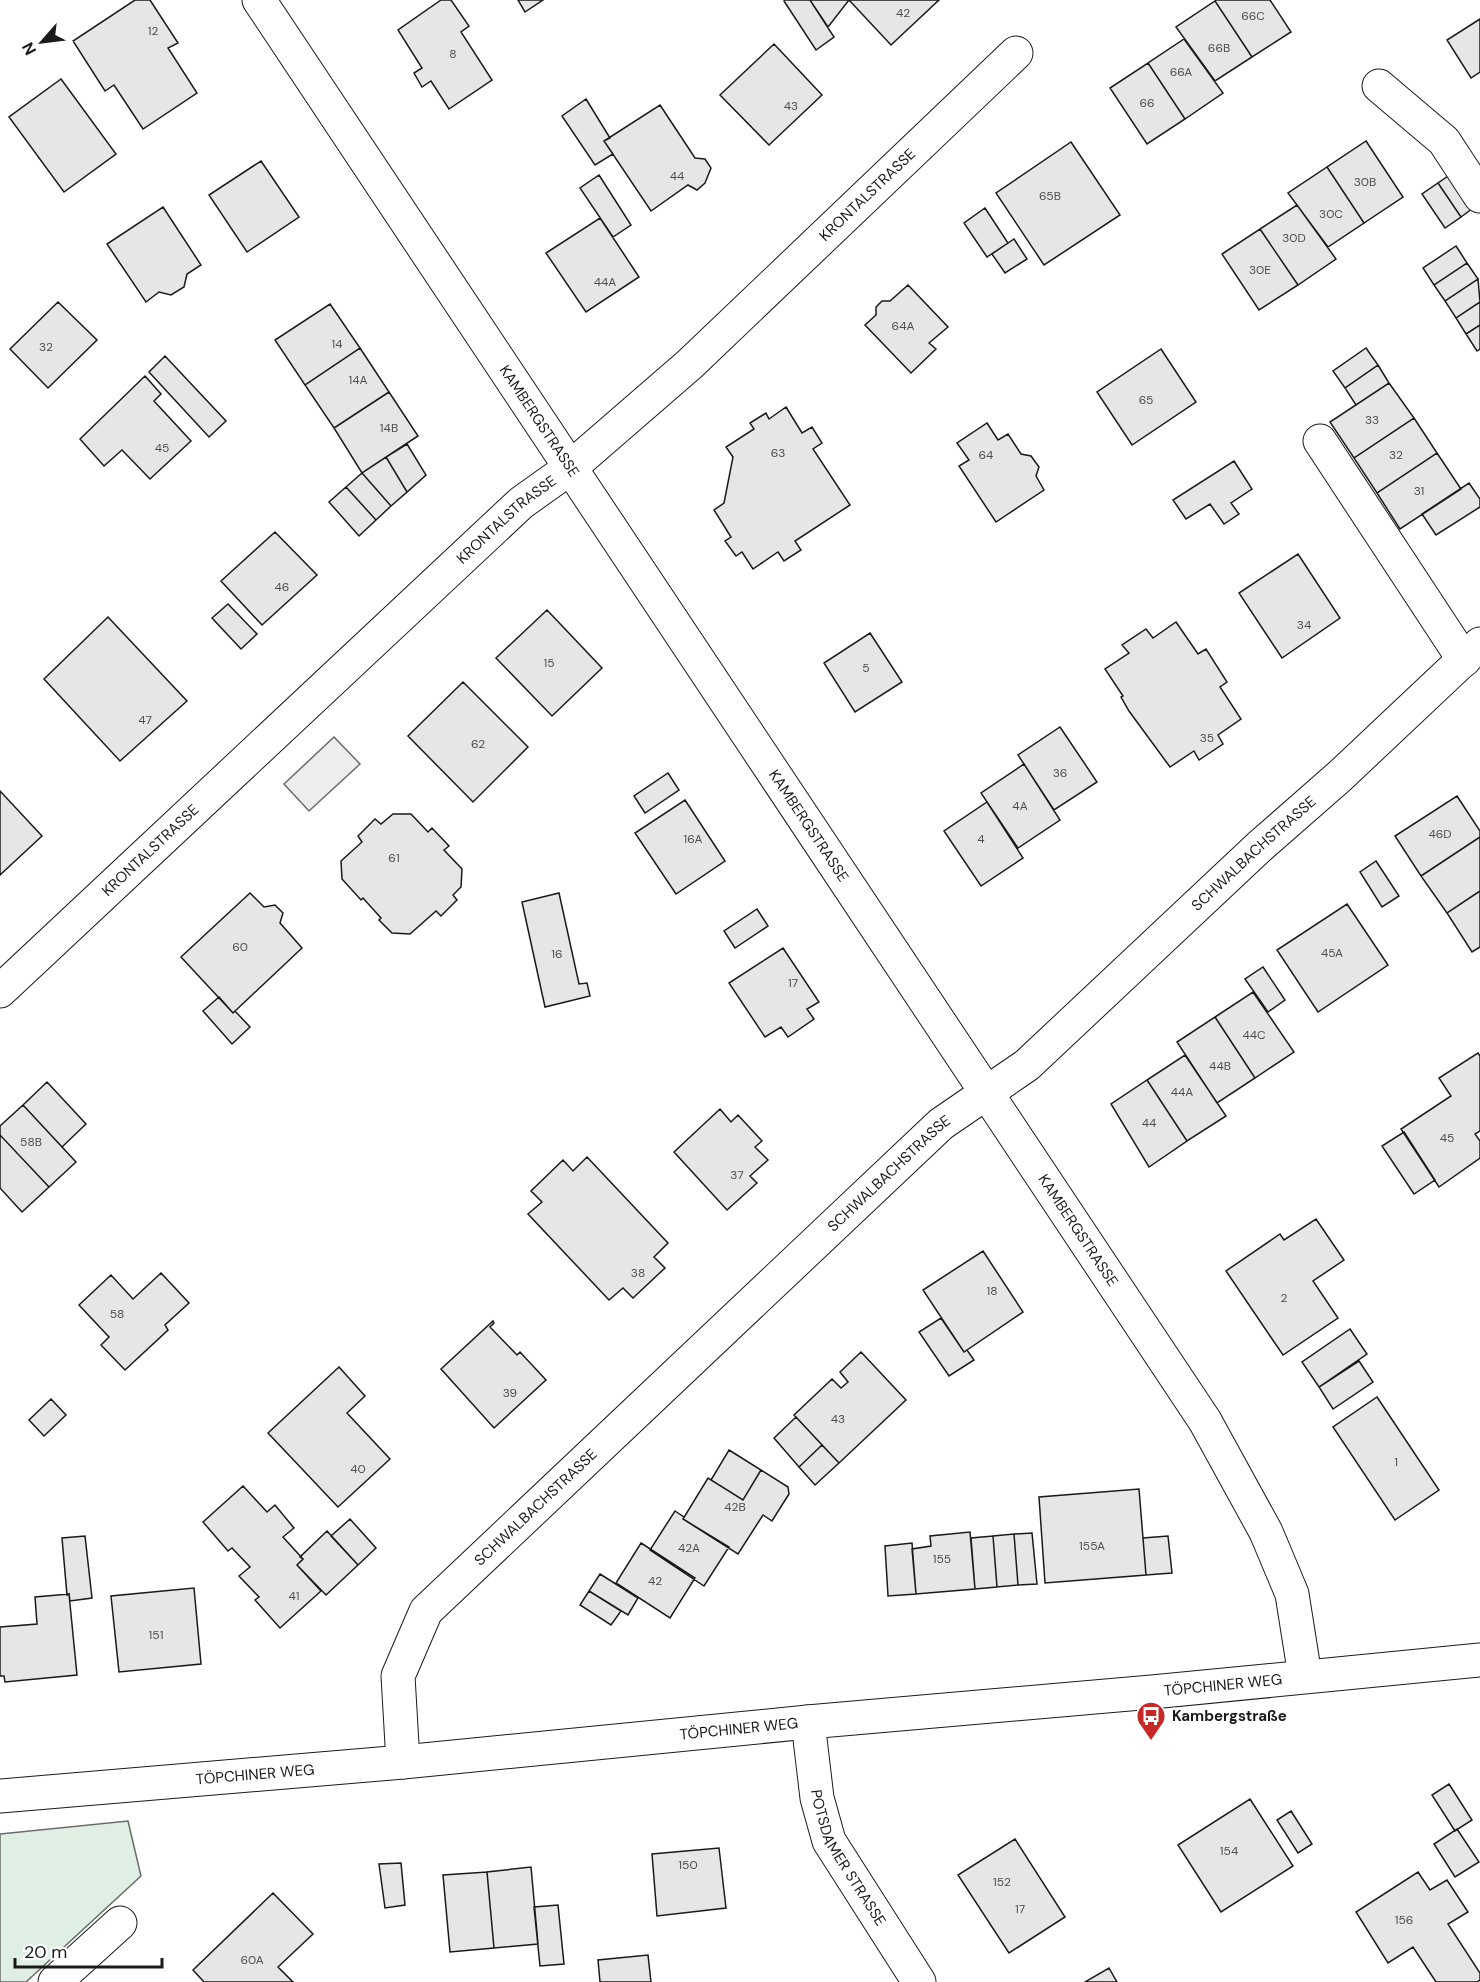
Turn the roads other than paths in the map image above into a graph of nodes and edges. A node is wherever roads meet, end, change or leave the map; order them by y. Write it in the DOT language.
graph roads {
  1 [pos="259,0"];
  2 [pos="1016,53"];
  3 [pos="1378,86"];
  4 [pos="1480,196"];
  5 [pos="1320,441"];
  6 [pos="570,468"];
  7 [pos="1472,652"];
  8 [pos="0,991"];
  9 [pos="987,1093"];
  10 [pos="1480,1660"];
  11 [pos="1305,1676"];
  12 [pos="808,1722"];
  13 [pos="403,1762"];
  14 [pos="0,1796"];
  15 [pos="120,1923"];
  16 [pos="55,1982"];
  17 [pos="919,1982"];
  1 -- 6 [label="street, KAMBERGSTRASSE"];
  2 -- 6 [label="street, KRONTALSTRASSE"];
  3 -- 4 [label="street"];
  5 -- 7 [label="street"];
  6 -- 8 [label="street, KRONTALSTRASSE"];
  6 -- 9 [label="street, KAMBERGSTRASSE"];
  7 -- 9 [label="street, SCHWALBACHSTRASSE"];
  9 -- 11 [label="street, KAMBERGSTRASSE"];
  9 -- 13 [label="street, SCHWALBACHSTRASSE"];
  10 -- 11 [label="street, TÖPCHINER WEG"];
  11 -- 12 [label="street, TÖPCHINER WEG"];
  12 -- 13 [label="street, TÖPCHINER WEG"];
  12 -- 17 [label="street, POTSDAMER STRASSE"];
  13 -- 14 [label="street, TÖPCHINER WEG"];
  15 -- 16 [label="street"];
}
